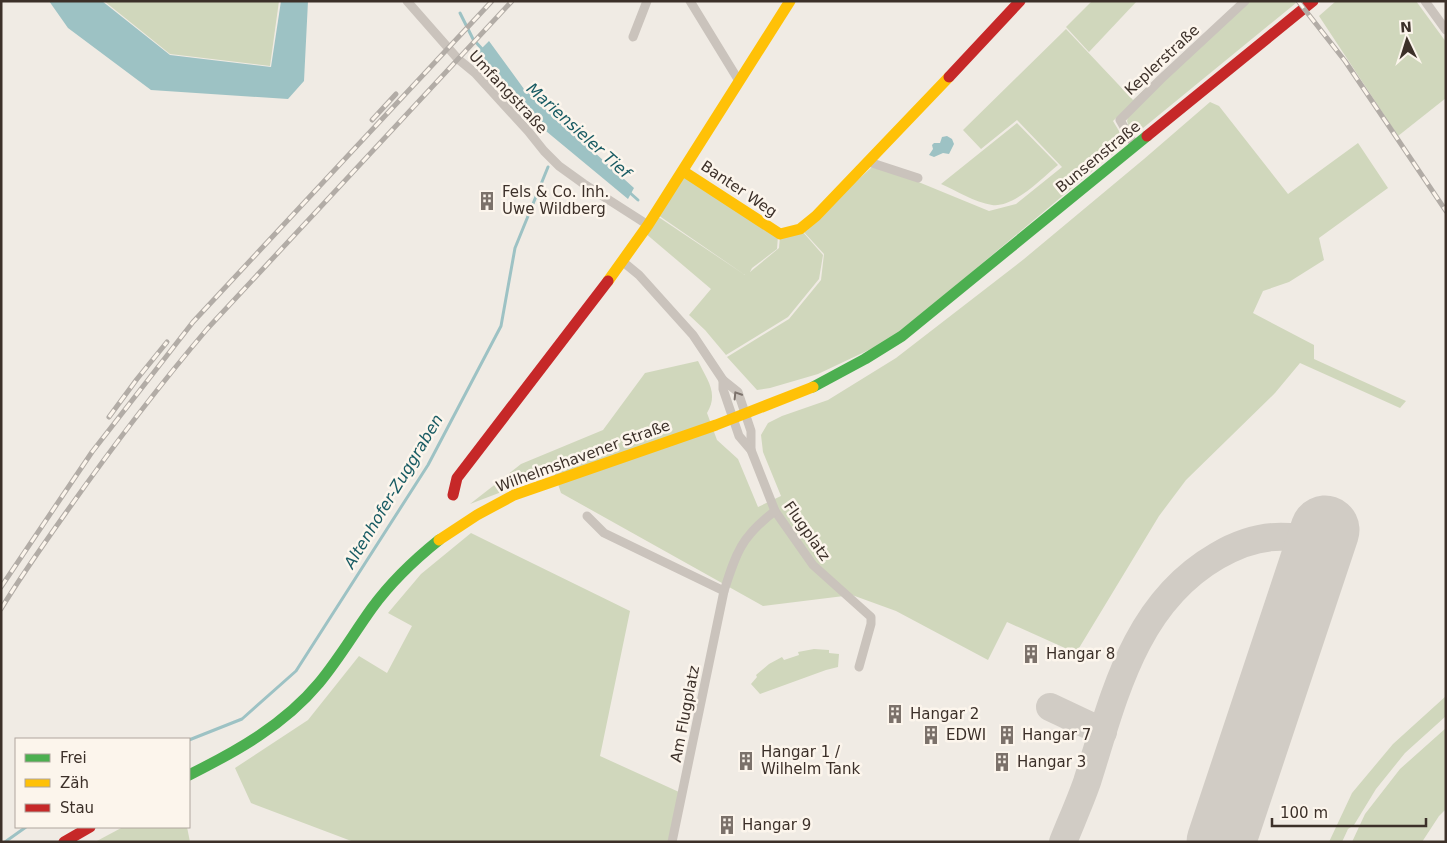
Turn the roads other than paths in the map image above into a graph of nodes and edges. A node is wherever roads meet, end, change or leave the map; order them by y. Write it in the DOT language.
graph roads {
  1 [pos="407,1"];
  2 [pos="647,1"];
  3 [pos="690,1"];
  4 [pos="790,1"];
  5 [pos="1020,1"];
  6 [pos="1245,1"];
  7 [pos="1313,1"];
  8 [pos="1425,1"];
  9 [pos="1446,30"];
  10 [pos="633,37"];
  11 [pos="739,81"];
  12 [pos="1135,146"];
  13 [pos="868,162"];
  14 [pos="684,171"];
  15 [pos="918,178"];
  16 [pos="648,225"];
  17 [pos="622,261"];
  18 [pos="902,336"];
  19 [pos="723,380"];
  20 [pos="746,413"];
  21 [pos="733,418"];
  22 [pos="751,450"];
  23 [pos="453,495"];
  24 [pos="774,511"];
  25 [pos="587,516"];
  26 [pos="724,591"];
  27 [pos="859,666"];
  28 [pos="190,775"];
  29 [pos="88,828"];
  30 [pos="64,842"];
  31 [pos="672,842"];
  1 -- 16 [label="street, Umfangstraße"];
  2 -- 10 [label="street"];
  3 -- 11 [label="street"];
  4 -- 11 [label="street"];
  5 -- 13 [label="street, Banter Weg"];
  6 -- 12 [label="street, Keplerstraße"];
  7 -- 12 [label="street, Bunsenstraße"];
  8 -- 9 [label="street"];
  11 -- 14 [label="street"];
  12 -- 18 [label="street, Bunsenstraße"];
  13 -- 14 [label="street, Banter Weg"];
  13 -- 15 [label="street"];
  14 -- 16 [label="street"];
  16 -- 17 [label="street"];
  17 -- 19 [label="street"];
  17 -- 23 [label="street"];
  18 -- 20 [label="street, Wilhelmshavener Straße"];
  20 -- 19 [label="street, one-way"];
  19 -- 21 [label="street"];
  20 -- 21 [label="street, Wilhelmshavener Straße"];
  20 -- 22 [label="street, Flugplatz"];
  21 -- 22 [label="street, Flugplatz"];
  21 -- 28 [label="street, Wilhelmshavener Straße"];
  22 -- 24 [label="street, Flugplatz"];
  24 -- 26 [label="street, Am Flugplatz"];
  24 -- 27 [label="street, Flugplatz"];
  25 -- 26 [label="street"];
  26 -- 31 [label="street, Am Flugplatz"];
  29 -- 30 [label="street"];
}
